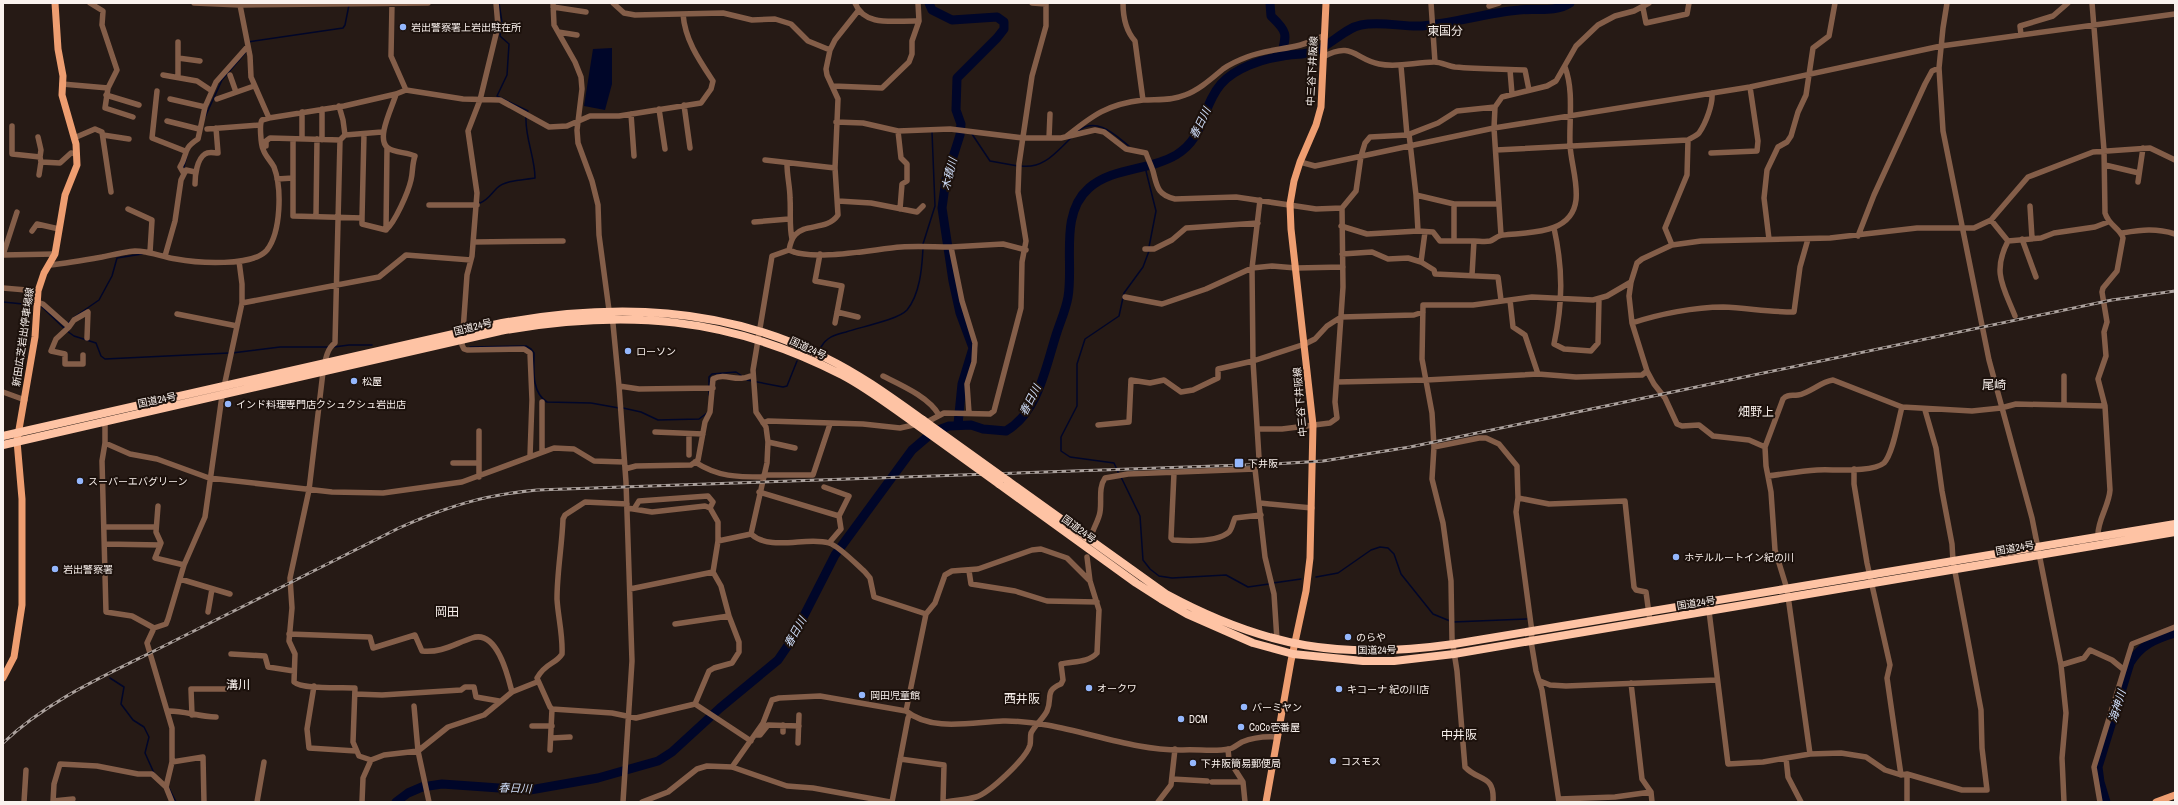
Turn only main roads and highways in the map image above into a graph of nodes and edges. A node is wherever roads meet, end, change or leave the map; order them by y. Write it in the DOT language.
graph roads {
  1 [pos="55,3"];
  2 [pos="1326,3"];
  3 [pos="760,336"];
  4 [pos="324,368"];
  5 [pos="20,432"];
  6 [pos="3,436"];
  7 [pos="17,442"];
  8 [pos="3,445"];
  9 [pos="2175,524"];
  10 [pos="2175,532"];
  11 [pos="2039,550"];
  12 [pos="1871,579"];
  13 [pos="1296,644"];
  14 [pos="1293,654"];
  15 [pos="3,678"];
  16 [pos="2175,795"];
  17 [pos="1266,802"];
  18 [pos="2156,802"];
  1 -- 5 [label="main road, 新田広芝岩出停車場線"];
  2 -- 13 [label="main road, 中三谷下井阪線"];
  3 -- 4 [label="highway, 国道24号"];
  3 -- 13 [label="highway, 国道24号, bridge"];
  3 -- 14 [label="highway, 国道24号, bridge"];
  4 -- 5 [label="highway, 国道24号"];
  4 -- 7 [label="highway, 国道24号"];
  5 -- 6 [label="highway, 国道24号"];
  5 -- 7 [label="main road, 新田広芝岩出停車場線"];
  7 -- 8 [label="highway, 国道24号"];
  7 -- 15 [label="main road, 新田広芝岩出停車場線"];
  9 -- 11 [label="highway, 国道24号"];
  10 -- 11 [label="highway, 国道24号"];
  11 -- 12 [label="highway, 国道24号"];
  12 -- 13 [label="highway, 国道24号"];
  12 -- 14 [label="highway, 国道24号"];
  13 -- 14 [label="main road, 中三谷下井阪線"];
  14 -- 17 [label="main road, 中三谷下井阪線"];
  16 -- 18 [label="main road"];
}
